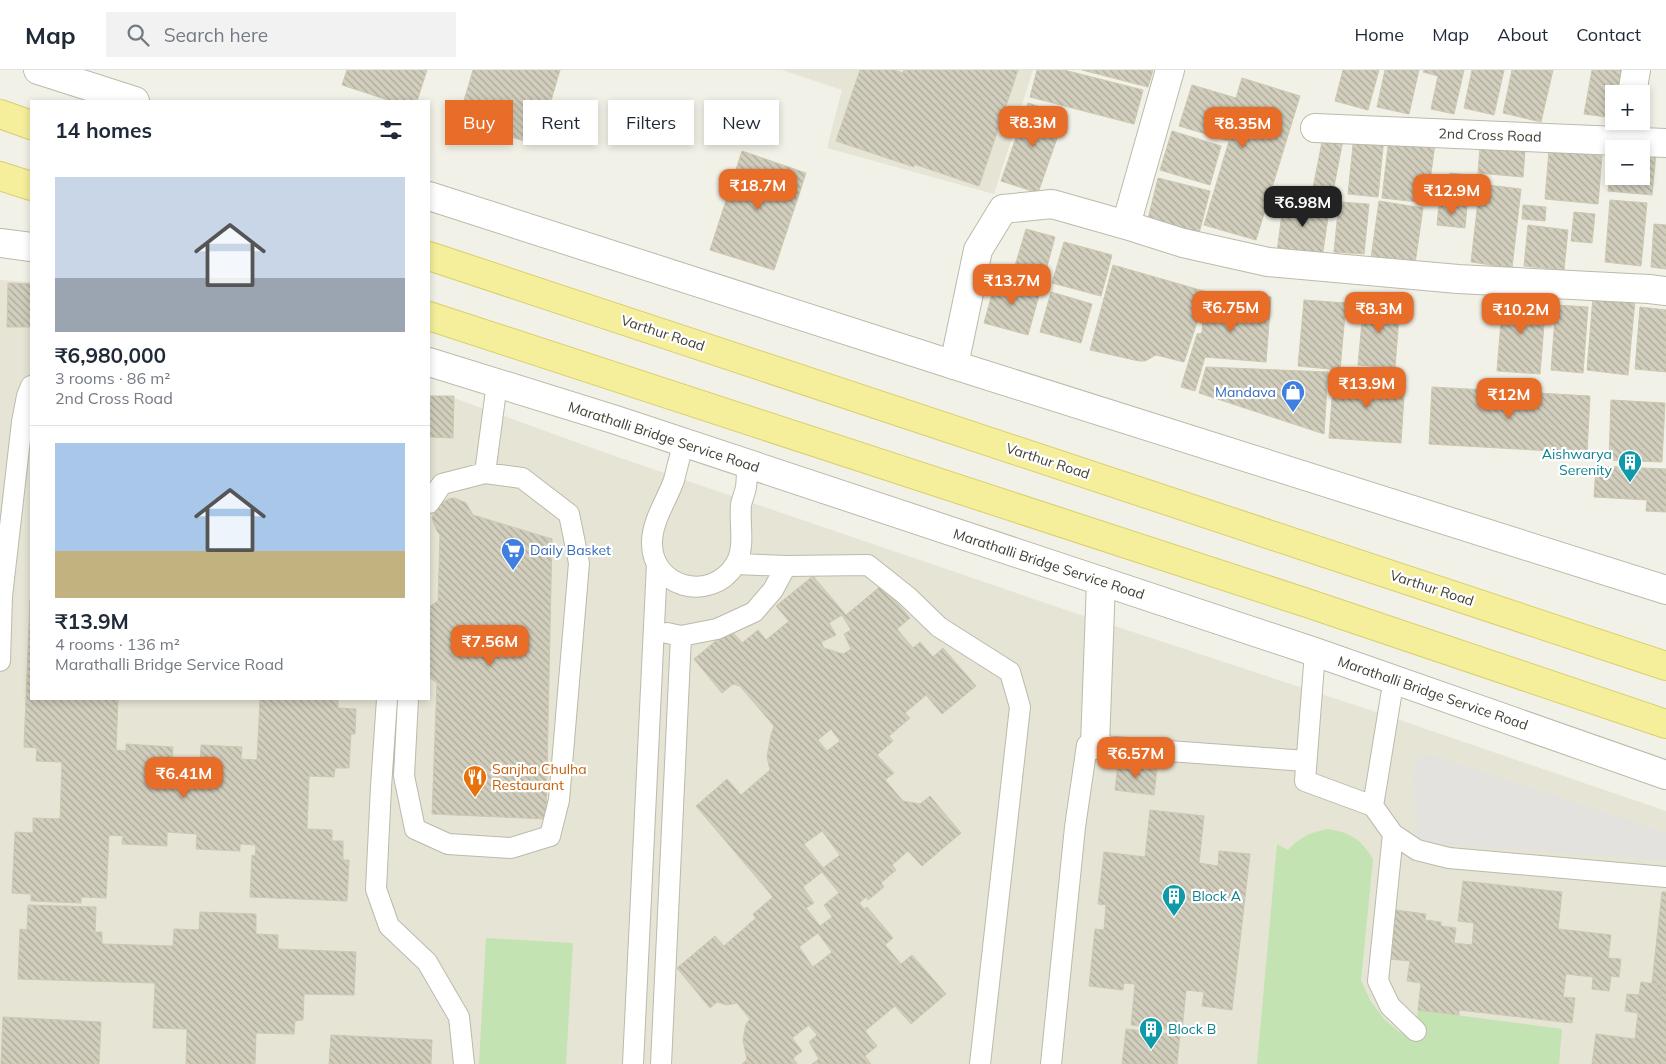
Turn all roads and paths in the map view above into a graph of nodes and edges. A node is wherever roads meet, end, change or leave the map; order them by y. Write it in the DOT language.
graph roads {
  1 [pos="38,70"];
  2 [pos="1170,70"];
  3 [pos="1636,70"];
  4 [pos="1634,85"];
  5 [pos="132,100"];
  6 [pos="0,114"];
  7 [pos="30,125"];
  8 [pos="1315,128"];
  9 [pos="1626,131"];
  10 [pos="1666,143"];
  11 [pos="0,176"];
  12 [pos="30,186"];
  13 [pos="430,196"];
  14 [pos="1126,225"];
  15 [pos="0,243"];
  16 [pos="30,247"];
  17 [pos="430,256"];
  18 [pos="1666,291"];
  19 [pos="430,316"];
  20 [pos="430,362"];
  21 [pos="954,365"];
  22 [pos="497,383"];
  23 [pos="30,388"];
  24 [pos="684,443"];
  25 [pos="747,464"];
  26 [pos="485,473"];
  27 [pos="430,501"];
  28 [pos="657,564"];
  29 [pos="736,564"];
  30 [pos="786,566"];
  31 [pos="1101,581"];
  32 [pos="1666,590"];
  33 [pos="654,630"];
  34 [pos="681,636"];
  35 [pos="1315,652"];
  36 [pos="0,661"];
  37 [pos="1666,666"];
  38 [pos="1394,678"];
  39 [pos="387,700"];
  40 [pos="408,700"];
  41 [pos="1666,724"];
  42 [pos="1095,745"];
  43 [pos="1306,761"];
  44 [pos="1666,775"];
  45 [pos="1374,806"];
  46 [pos="1393,834"];
  47 [pos="1666,877"];
  48 [pos="1416,1031"];
  49 [pos="464,1064"];
  50 [pos="633,1064"];
  51 [pos="660,1064"];
  52 [pos="980,1064"];
  53 [pos="1052,1064"];
  1 -- 5 [label="street"];
  2 -- 14 [label="street"];
  3 -- 4 [label="street"];
  6 -- 7 [label="main road"];
  8 -- 9 [label="street, 2nd Cross Road"];
  9 -- 10 [label="street, 2nd Cross Road"];
  11 -- 12 [label="main road"];
  13 -- 21 [label="street"];
  14 -- 18 [label="street"];
  14 -- 21 [label="street"];
  15 -- 16 [label="street"];
  17 -- 37 [label="main road, Varthur Road"];
  19 -- 41 [label="main road"];
  20 -- 22 [label="street, Marathalli Bridge Service Road"];
  21 -- 32 [label="street"];
  22 -- 24 [label="street, Marathalli Bridge Service Road"];
  22 -- 26 [label="lane"];
  23 -- 36 [label="lane"];
  24 -- 25 [label="street, Marathalli Bridge Service Road"];
  24 -- 28 [label="lane"];
  25 -- 29 [label="lane"];
  25 -- 31 [label="street, Marathalli Bridge Service Road"];
  26 -- 27 [label="lane"];
  26 -- 40 [label="lane"];
  28 -- 29 [label="lane"];
  28 -- 33 [label="lane"];
  29 -- 30 [label="lane"];
  30 -- 34 [label="lane"];
  30 -- 52 [label="lane"];
  31 -- 35 [label="street, Marathalli Bridge Service Road"];
  31 -- 42 [label="street"];
  33 -- 34 [label="lane"];
  33 -- 50 [label="lane"];
  34 -- 51 [label="lane"];
  35 -- 38 [label="street, Marathalli Bridge Service Road"];
  35 -- 43 [label="lane"];
  38 -- 44 [label="street, Marathalli Bridge Service Road"];
  38 -- 45 [label="lane"];
  39 -- 49 [label="lane"];
  42 -- 43 [label="lane"];
  42 -- 53 [label="lane"];
  43 -- 45 [label="lane"];
  45 -- 46 [label="lane"];
  46 -- 47 [label="lane"];
  46 -- 48 [label="lane"];
}
